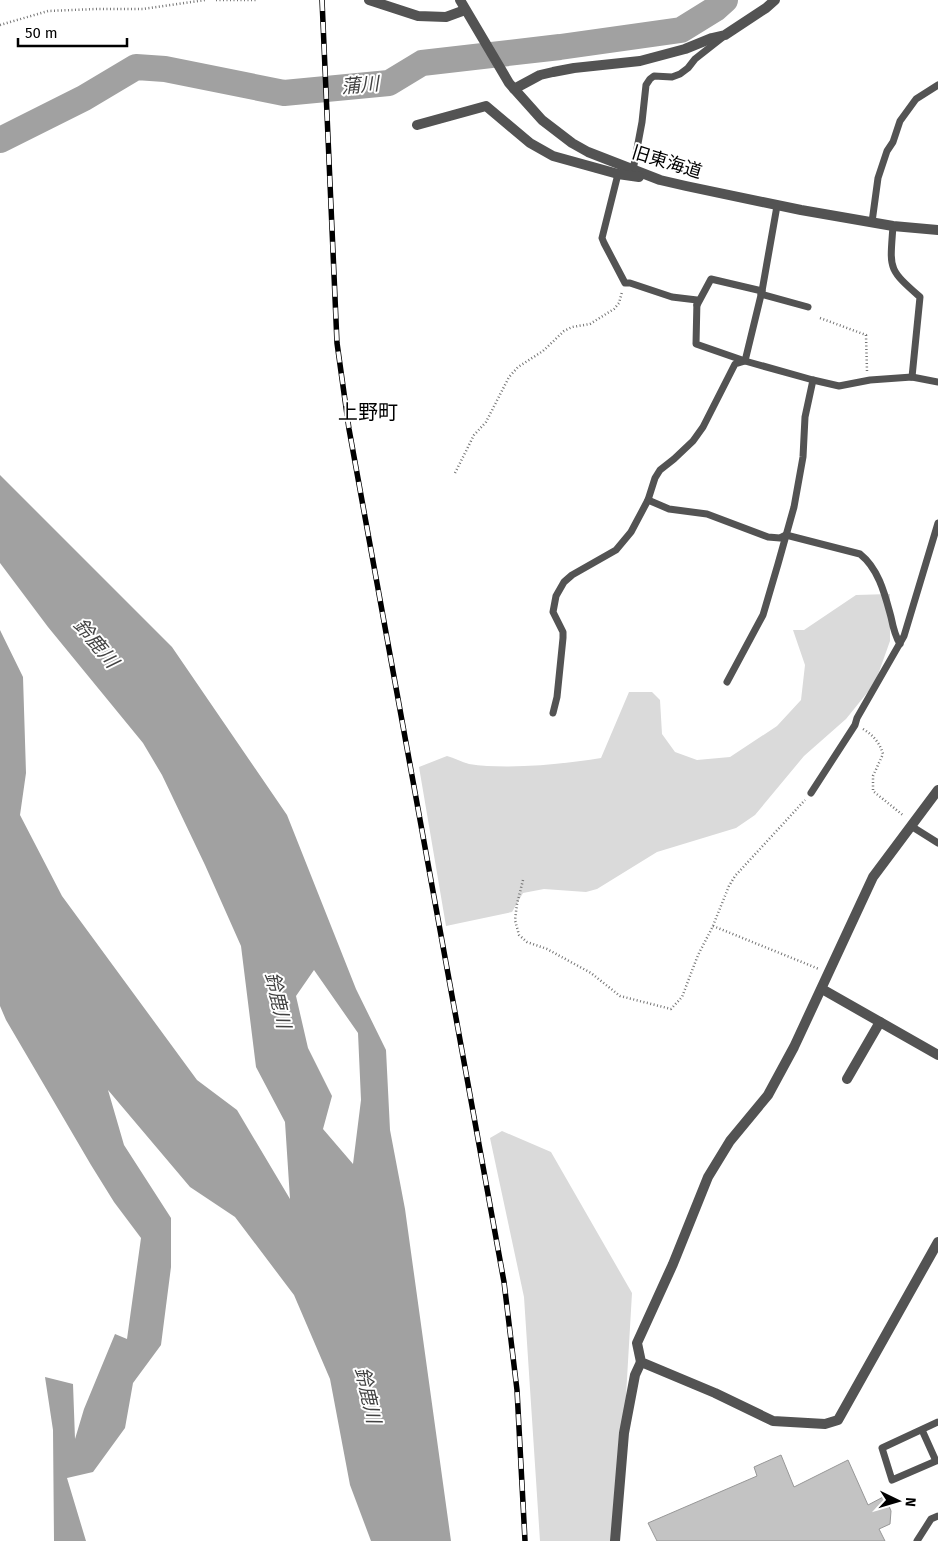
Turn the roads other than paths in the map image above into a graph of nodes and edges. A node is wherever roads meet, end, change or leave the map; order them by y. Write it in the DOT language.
graph roads {
  1 [pos="369,0"];
  2 [pos="460,0"];
  3 [pos="774,0"];
  4 [pos="466,10"];
  5 [pos="725,35"];
  6 [pos="938,84"];
  7 [pos="511,86"];
  8 [pos="417,125"];
  9 [pos="633,170"];
  10 [pos="618,174"];
  11 [pos="660,180"];
  12 [pos="777,206"];
  13 [pos="872,222"];
  14 [pos="893,226"];
  15 [pos="938,230"];
  16 [pos="762,293"];
  17 [pos="696,307"];
  18 [pos="808,307"];
  19 [pos="745,361"];
  20 [pos="912,377"];
  21 [pos="812,380"];
  22 [pos="938,382"];
  23 [pos="648,500"];
  24 [pos="938,522"];
  25 [pos="786,535"];
  26 [pos="900,644"];
  27 [pos="727,682"];
  28 [pos="552,714"];
  29 [pos="938,790"];
  30 [pos="811,794"];
  31 [pos="912,825"];
  32 [pos="938,843"];
  33 [pos="822,989"];
  34 [pos="880,1022"];
  35 [pos="938,1055"];
  36 [pos="848,1079"];
  37 [pos="938,1242"];
  38 [pos="641,1362"];
  39 [pos="938,1422"];
  40 [pos="922,1430"];
  41 [pos="938,1516"];
  42 [pos="615,1541"];
  43 [pos="917,1541"];
  1 -- 4 [label="street"];
  2 -- 4 [label="street, 旧東海道"];
  3 -- 5 [label="street"];
  4 -- 7 [label="street, 旧東海道"];
  5 -- 7 [label="street"];
  5 -- 9 [label="lane"];
  6 -- 13 [label="lane"];
  7 -- 9 [label="street, 旧東海道"];
  8 -- 10 [label="street"];
  9 -- 11 [label="street, 旧東海道"];
  10 -- 11 [label="street"];
  10 -- 17 [label="lane"];
  11 -- 12 [label="street, 旧東海道"];
  12 -- 13 [label="street, 旧東海道"];
  12 -- 16 [label="lane"];
  13 -- 14 [label="street, 旧東海道"];
  14 -- 15 [label="street, 旧東海道"];
  14 -- 20 [label="lane"];
  16 -- 17 [label="lane"];
  16 -- 18 [label="lane"];
  16 -- 19 [label="lane"];
  17 -- 19 [label="lane"];
  19 -- 21 [label="lane"];
  19 -- 23 [label="lane"];
  20 -- 21 [label="lane"];
  20 -- 22 [label="lane"];
  21 -- 25 [label="lane"];
  23 -- 25 [label="lane"];
  23 -- 28 [label="lane"];
  24 -- 26 [label="lane"];
  25 -- 26 [label="lane"];
  25 -- 27 [label="lane"];
  26 -- 30 [label="lane"];
  29 -- 31 [label="street"];
  31 -- 32 [label="lane"];
  31 -- 33 [label="street"];
  33 -- 34 [label="street"];
  33 -- 38 [label="street"];
  34 -- 35 [label="street"];
  34 -- 36 [label="street"];
  37 -- 38 [label="street"];
  38 -- 42 [label="street"];
  39 -- 40 [label="lane"];
  40 -- 40 [label="lane"];
  41 -- 43 [label="lane"];
}
